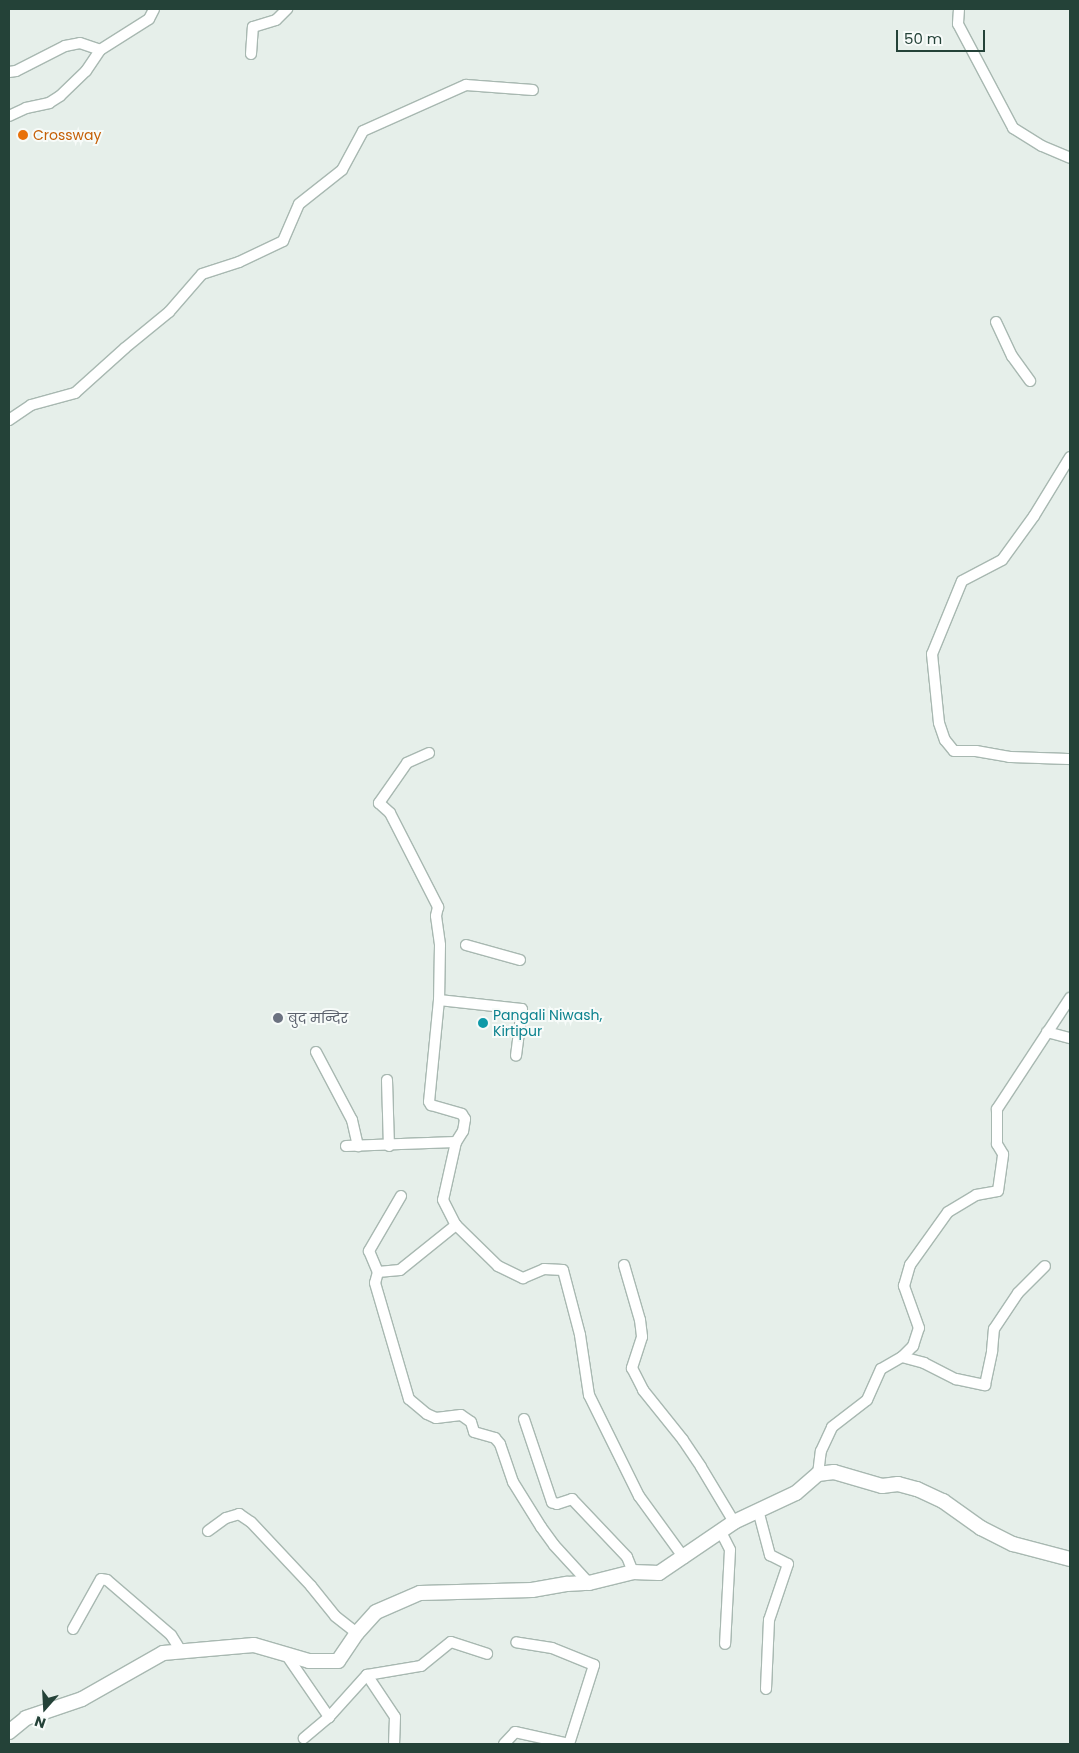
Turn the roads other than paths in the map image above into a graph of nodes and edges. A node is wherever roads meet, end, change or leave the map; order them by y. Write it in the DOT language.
graph roads {
  1 [pos="154,9"];
  2 [pos="288,9"];
  3 [pos="959,9"];
  4 [pos="100,50"];
  5 [pos="251,54"];
  6 [pos="9,72"];
  7 [pos="533,90"];
  8 [pos="9,116"];
  9 [pos="1070,158"];
  10 [pos="996,322"];
  11 [pos="1030,381"];
  12 [pos="9,420"];
  13 [pos="1070,457"];
  14 [pos="429,753"];
  15 [pos="1070,759"];
  16 [pos="466,945"];
  17 [pos="520,960"];
  18 [pos="1070,998"];
  19 [pos="439,1000"];
  20 [pos="1048,1032"];
  21 [pos="1070,1038"];
  22 [pos="316,1052"];
  23 [pos="516,1056"];
  24 [pos="387,1080"];
  25 [pos="456,1142"];
  26 [pos="346,1146"];
  27 [pos="358,1146"];
  28 [pos="389,1146"];
  29 [pos="400,1196"];
  30 [pos="456,1226"];
  31 [pos="624,1265"];
  32 [pos="1045,1266"];
  33 [pos="378,1272"];
  34 [pos="902,1357"];
  35 [pos="524,1419"];
  36 [pos="818,1474"];
  37 [pos="758,1510"];
  38 [pos="734,1522"];
  39 [pos="208,1531"];
  40 [pos="721,1532"];
  41 [pos="684,1558"];
  42 [pos="1070,1559"];
  43 [pos="633,1572"];
  44 [pos="589,1583"];
  45 [pos="73,1628"];
  46 [pos="357,1633"];
  47 [pos="516,1642"];
  48 [pos="725,1644"];
  49 [pos="181,1651"];
  50 [pos="285,1653"];
  51 [pos="487,1654"];
  52 [pos="367,1675"];
  53 [pos="766,1689"];
  54 [pos="329,1717"];
  55 [pos="9,1732"];
  56 [pos="304,1738"];
  57 [pos="394,1744"];
  58 [pos="504,1744"];
  1 -- 4 [label="street"];
  2 -- 5 [label="street"];
  3 -- 9 [label="street"];
  4 -- 6 [label="street"];
  4 -- 8 [label="street"];
  7 -- 12 [label="street"];
  10 -- 11 [label="street"];
  13 -- 15 [label="street"];
  14 -- 19 [label="street"];
  16 -- 17 [label="street"];
  18 -- 20 [label="street"];
  19 -- 23 [label="street"];
  19 -- 25 [label="street"];
  20 -- 21 [label="street"];
  20 -- 34 [label="street"];
  22 -- 27 [label="street"];
  24 -- 28 [label="street"];
  25 -- 28 [label="street"];
  25 -- 30 [label="street"];
  26 -- 27 [label="street"];
  27 -- 28 [label="street"];
  29 -- 33 [label="street"];
  30 -- 33 [label="street"];
  30 -- 41 [label="street"];
  31 -- 38 [label="street"];
  32 -- 34 [label="street"];
  33 -- 44 [label="street"];
  34 -- 36 [label="street"];
  35 -- 43 [label="street"];
  36 -- 37 [label="street"];
  36 -- 42 [label="street"];
  37 -- 38 [label="street"];
  37 -- 53 [label="street"];
  38 -- 40 [label="street"];
  39 -- 46 [label="street"];
  40 -- 41 [label="street"];
  40 -- 48 [label="street"];
  41 -- 43 [label="street"];
  43 -- 44 [label="street"];
  44 -- 46 [label="street"];
  45 -- 49 [label="street"];
  46 -- 50 [label="street"];
  47 -- 58 [label="street"];
  49 -- 50 [label="street"];
  49 -- 55 [label="street"];
  50 -- 54 [label="street"];
  51 -- 52 [label="street"];
  52 -- 54 [label="street"];
  52 -- 57 [label="street"];
  54 -- 56 [label="street"];
}
